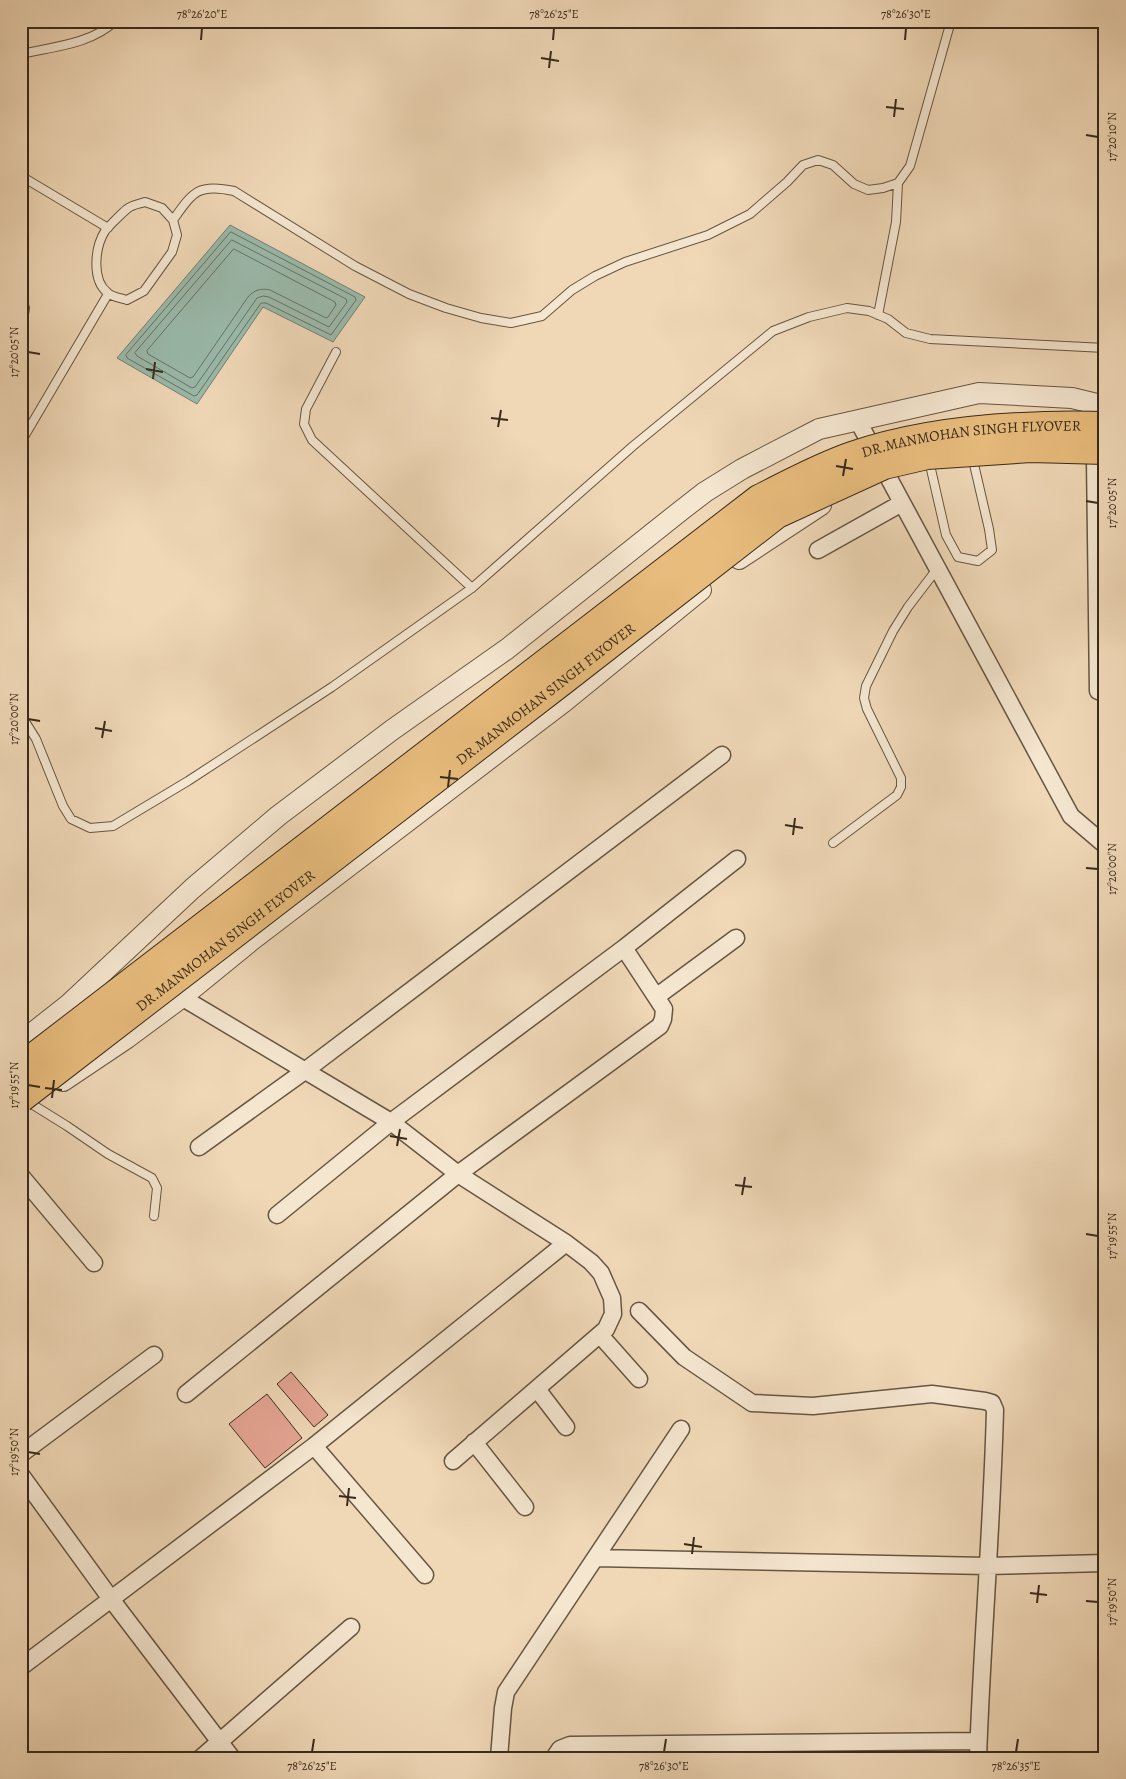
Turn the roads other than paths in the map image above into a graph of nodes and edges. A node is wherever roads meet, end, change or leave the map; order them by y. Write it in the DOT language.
graph roads {
  1 [pos="115,21"];
  2 [pos="951,21"];
  3 [pos="21,54"];
  4 [pos="21,176"];
  5 [pos="898,183"];
  6 [pos="173,220"];
  7 [pos="108,228"];
  8 [pos="108,294"];
  9 [pos="21,297"];
  10 [pos="878,315"];
  11 [pos="21,332"];
  12 [pos="1105,348"];
  13 [pos="336,352"];
  14 [pos="1105,406"];
  15 [pos="858,421"];
  16 [pos="1105,426"];
  17 [pos="21,442"];
  18 [pos="1101,456"];
  19 [pos="973,460"];
  20 [pos="930,465"];
  21 [pos="886,475"];
  22 [pos="902,503"];
  23 [pos="818,550"];
  24 [pos="937,568"];
  25 [pos="472,588"];
  26 [pos="1105,692"];
  27 [pos="21,715"];
  28 [pos="722,755"];
  29 [pos="833,843"];
  30 [pos="1105,845"];
  31 [pos="737,859"];
  32 [pos="736,938"];
  33 [pos="624,948"];
  34 [pos="120,957"];
  35 [pos="656,997"];
  36 [pos="181,998"];
  37 [pos="21,1042"];
  38 [pos="21,1066"];
  39 [pos="306,1070"];
  40 [pos="24,1104"];
  41 [pos="391,1122"];
  42 [pos="199,1147"];
  43 [pos="458,1174"];
  44 [pos="21,1176"];
  45 [pos="277,1215"];
  46 [pos="154,1216"];
  47 [pos="566,1243"];
  48 [pos="94,1263"];
  49 [pos="639,1310"];
  50 [pos="600,1335"];
  51 [pos="154,1355"];
  52 [pos="639,1379"];
  53 [pos="537,1389"];
  54 [pos="186,1394"];
  55 [pos="566,1427"];
  56 [pos="681,1429"];
  57 [pos="474,1442"];
  58 [pos="314,1446"];
  59 [pos="21,1454"];
  60 [pos="453,1461"];
  61 [pos="21,1475"];
  62 [pos="525,1507"];
  63 [pos="596,1558"];
  64 [pos="1105,1563"];
  65 [pos="987,1566"];
  66 [pos="425,1575"];
  67 [pos="111,1599"];
  68 [pos="351,1627"];
  69 [pos="21,1668"];
  70 [pos="978,1741"];
  71 [pos="220,1742"];
  72 [pos="201,1758"];
  73 [pos="232,1758"];
  74 [pos="499,1758"];
  75 [pos="554,1758"];
  76 [pos="978,1758"];
  1 -- 3 [label="lane"];
  2 -- 5 [label="lane"];
  4 -- 7 [label="lane"];
  5 -- 6 [label="lane"];
  5 -- 10 [label="lane"];
  6 -- 7 [label="lane"];
  6 -- 8 [label="lane"];
  7 -- 8 [label="lane"];
  8 -- 17 [label="lane"];
  9 -- 11 [label="lane"];
  10 -- 12 [label="lane"];
  10 -- 25 [label="lane"];
  13 -- 25 [label="lane"];
  14 -- 15 [label="street"];
  15 -- 21 [label="street"];
  15 -- 34 [label="street"];
  16 -- 38 [label="highway, DR.MANMOHAN SINGH FLYOVER, bridge"];
  18 -- 19 [label="street"];
  18 -- 26 [label="street"];
  18 -- 40 [label="highway, DR.MANMOHAN SINGH FLYOVER, bridge"];
  19 -- 20 [label="street"];
  19 -- 20 [label="lane"];
  20 -- 21 [label="street"];
  21 -- 22 [label="street"];
  21 -- 36 [label="street"];
  22 -- 23 [label="street"];
  22 -- 24 [label="street"];
  24 -- 29 [label="lane"];
  24 -- 30 [label="street"];
  25 -- 27 [label="lane"];
  28 -- 39 [label="street"];
  31 -- 33 [label="street"];
  32 -- 35 [label="street"];
  33 -- 35 [label="street"];
  33 -- 41 [label="street"];
  34 -- 36 [label="street"];
  34 -- 37 [label="street"];
  35 -- 43 [label="street"];
  36 -- 39 [label="street"];
  36 -- 40 [label="street"];
  39 -- 41 [label="street"];
  39 -- 42 [label="street"];
  40 -- 46 [label="lane"];
  41 -- 43 [label="street"];
  41 -- 45 [label="street"];
  43 -- 47 [label="street"];
  43 -- 54 [label="street"];
  44 -- 48 [label="street"];
  47 -- 50 [label="street"];
  47 -- 58 [label="street"];
  49 -- 65 [label="street"];
  50 -- 52 [label="street"];
  50 -- 53 [label="street"];
  51 -- 59 [label="street"];
  53 -- 55 [label="street"];
  53 -- 57 [label="street"];
  56 -- 63 [label="street"];
  57 -- 60 [label="street"];
  57 -- 62 [label="street"];
  58 -- 66 [label="street"];
  58 -- 67 [label="street"];
  61 -- 67 [label="street"];
  63 -- 65 [label="street"];
  63 -- 74 [label="street"];
  64 -- 65 [label="street"];
  65 -- 70 [label="street"];
  67 -- 69 [label="street"];
  67 -- 71 [label="street"];
  68 -- 71 [label="street"];
  70 -- 75 [label="street"];
  70 -- 76 [label="street"];
  71 -- 72 [label="street"];
  71 -- 73 [label="street"];
}
